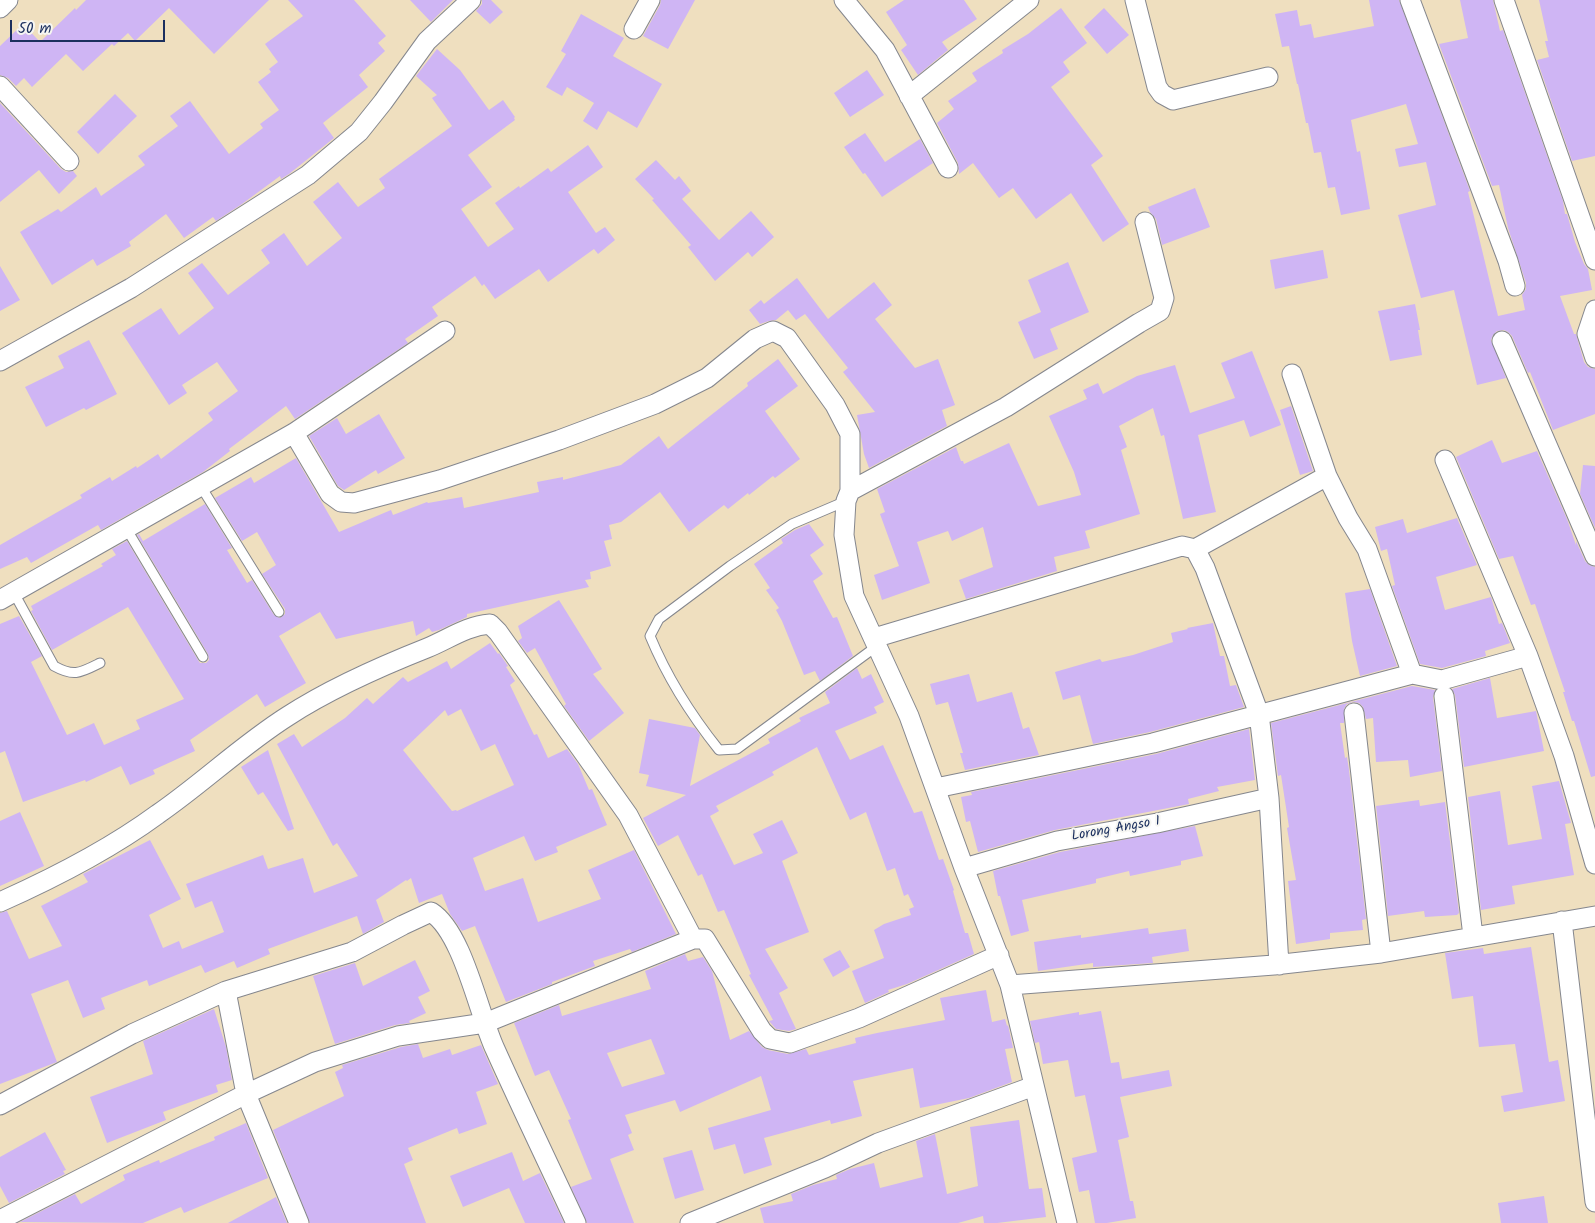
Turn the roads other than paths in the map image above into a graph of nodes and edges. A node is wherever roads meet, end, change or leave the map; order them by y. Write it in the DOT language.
graph roads {
  1 [pos="8,0"];
  2 [pos="471,0"];
  3 [pos="650,0"];
  4 [pos="844,0"];
  5 [pos="1029,0"];
  6 [pos="1135,0"];
  7 [pos="1410,0"];
  8 [pos="1504,0"];
  9 [pos="0,8"];
  10 [pos="634,29"];
  11 [pos="1268,77"];
  12 [pos="0,86"];
  13 [pos="910,96"];
  14 [pos="69,161"];
  15 [pos="948,168"];
  16 [pos="1145,222"];
  17 [pos="1595,260"];
  18 [pos="1515,286"];
  19 [pos="1595,310"];
  20 [pos="445,331"];
  21 [pos="1502,341"];
  22 [pos="1595,358"];
  23 [pos="0,361"];
  24 [pos="1292,374"];
  25 [pos="294,433"];
  26 [pos="1445,460"];
  27 [pos="1328,476"];
  28 [pos="200,485"];
  29 [pos="848,496"];
  30 [pos="126,528"];
  31 [pos="1194,549"];
  32 [pos="1595,556"];
  33 [pos="7,596"];
  34 [pos="279,612"];
  35 [pos="875,642"];
  36 [pos="1528,656"];
  37 [pos="202,657"];
  38 [pos="100,663"];
  39 [pos="1412,674"];
  40 [pos="1444,696"];
  41 [pos="1354,713"];
  42 [pos="1259,714"];
  43 [pos="936,788"];
  44 [pos="1269,798"];
  45 [pos="1595,864"];
  46 [pos="964,868"];
  47 [pos="0,902"];
  48 [pos="1595,916"];
  49 [pos="1562,920"];
  50 [pos="1473,936"];
  51 [pos="693,939"];
  52 [pos="1381,953"];
  53 [pos="999,955"];
  54 [pos="1279,965"];
  55 [pos="1010,985"];
  56 [pos="226,991"];
  57 [pos="485,1023"];
  58 [pos="1034,1086"];
  59 [pos="246,1094"];
  60 [pos="0,1105"];
  61 [pos="1595,1202"];
  62 [pos="0,1220"];
  63 [pos="299,1223"];
  64 [pos="576,1223"];
  65 [pos="690,1223"];
  66 [pos="1066,1223"];
  1 -- 9 [label="street"];
  2 -- 23 [label="street"];
  3 -- 10 [label="street"];
  4 -- 13 [label="street"];
  5 -- 13 [label="street"];
  6 -- 11 [label="street"];
  7 -- 18 [label="street"];
  8 -- 17 [label="street"];
  12 -- 14 [label="street"];
  13 -- 15 [label="street"];
  16 -- 29 [label="street"];
  19 -- 22 [label="street"];
  20 -- 25 [label="street"];
  21 -- 32 [label="street"];
  24 -- 27 [label="street"];
  25 -- 28 [label="street"];
  25 -- 29 [label="street"];
  26 -- 36 [label="street"];
  27 -- 31 [label="street"];
  27 -- 39 [label="street"];
  28 -- 30 [label="street"];
  28 -- 34 [label="lane"];
  29 -- 35 [label="street"];
  29 -- 35 [label="lane"];
  30 -- 33 [label="street"];
  30 -- 37 [label="lane"];
  31 -- 35 [label="street"];
  31 -- 42 [label="street"];
  33 -- 38 [label="lane"];
  35 -- 43 [label="street"];
  36 -- 39 [label="street"];
  36 -- 45 [label="street"];
  39 -- 42 [label="street"];
  40 -- 50 [label="street"];
  41 -- 52 [label="street"];
  42 -- 43 [label="street"];
  42 -- 44 [label="street"];
  43 -- 46 [label="street"];
  44 -- 46 [label="street, Lorong Angso I"];
  44 -- 54 [label="street"];
  46 -- 53 [label="street"];
  47 -- 51 [label="street"];
  48 -- 49 [label="street"];
  49 -- 50 [label="street"];
  49 -- 61 [label="street"];
  50 -- 52 [label="street"];
  51 -- 53 [label="street"];
  51 -- 57 [label="street"];
  52 -- 54 [label="street"];
  53 -- 55 [label="street"];
  54 -- 55 [label="street"];
  55 -- 58 [label="street"];
  56 -- 57 [label="street"];
  56 -- 59 [label="street"];
  56 -- 60 [label="street"];
  57 -- 59 [label="street"];
  57 -- 64 [label="street"];
  58 -- 65 [label="street"];
  58 -- 66 [label="street"];
  59 -- 62 [label="street"];
  59 -- 63 [label="street"];
}
